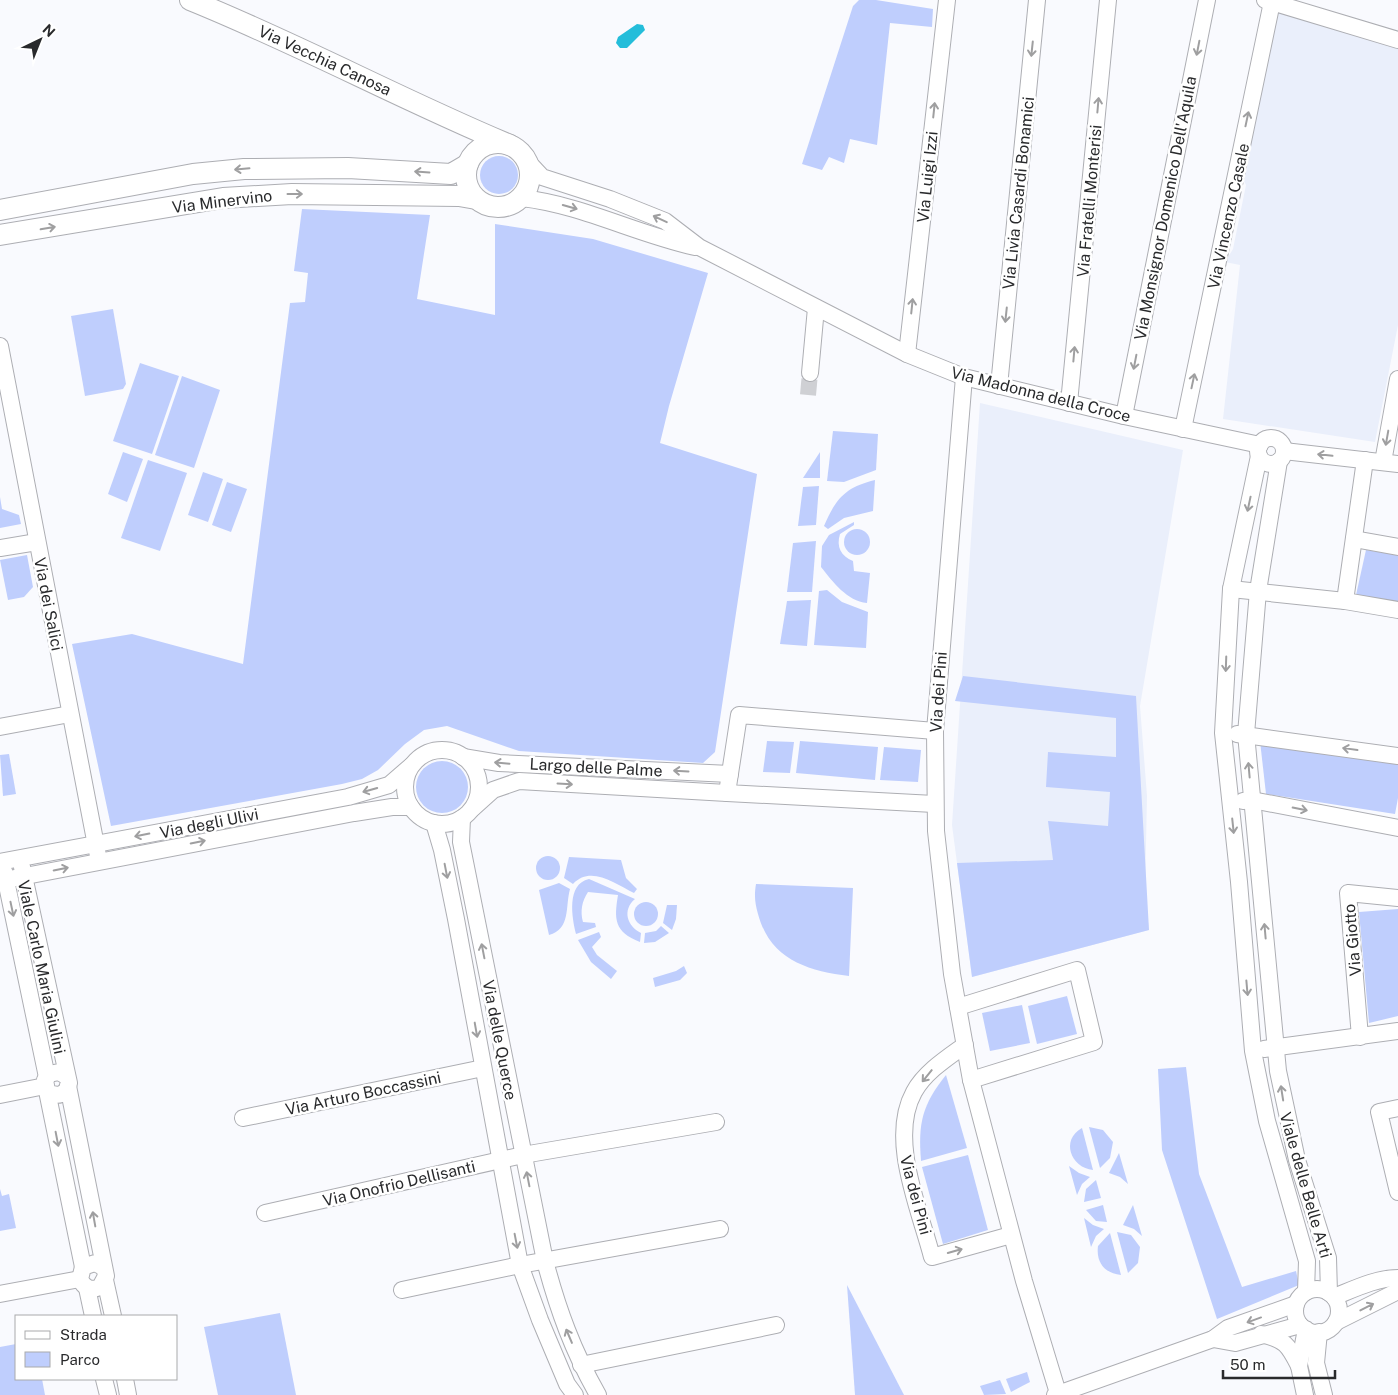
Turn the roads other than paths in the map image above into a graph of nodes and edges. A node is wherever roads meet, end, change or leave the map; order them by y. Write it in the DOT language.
graph roads {
  1 [pos="190,0"];
  2 [pos="946,0"];
  3 [pos="1037,0"];
  4 [pos="1108,0"];
  5 [pos="1207,0"];
  6 [pos="1268,1"];
  7 [pos="1398,40"];
  8 [pos="459,124"];
  9 [pos="510,145"];
  10 [pos="471,158"];
  11 [pos="528,162"];
  12 [pos="522,198"];
  13 [pos="476,199"];
  14 [pos="0,210"];
  15 [pos="0,235"];
  16 [pos="699,247"];
  17 [pos="816,308"];
  18 [pos="0,346"];
  19 [pos="907,354"];
  20 [pos="810,373"];
  21 [pos="964,377"];
  22 [pos="1398,379"];
  23 [pos="3,384"];
  24 [pos="999,386"];
  25 [pos="1069,403"];
  26 [pos="1124,416"];
  27 [pos="1184,429"];
  28 [pos="1260,451"];
  29 [pos="1282,456"];
  30 [pos="1365,460"];
  31 [pos="1390,463"];
  32 [pos="1354,539"];
  33 [pos="38,542"];
  34 [pos="1398,547"];
  35 [pos="0,548"];
  36 [pos="1231,589"];
  37 [pos="1258,590"];
  38 [pos="1345,601"];
  39 [pos="1398,610"];
  40 [pos="70,714"];
  41 [pos="0,727"];
  42 [pos="935,731"];
  43 [pos="1223,733"];
  44 [pos="1246,734"];
  45 [pos="1398,756"];
  46 [pos="462,757"];
  47 [pos="411,766"];
  48 [pos="730,774"];
  49 [pos="727,793"];
  50 [pos="1252,800"];
  51 [pos="1230,802"];
  52 [pos="934,804"];
  53 [pos="411,807"];
  54 [pos="467,813"];
  55 [pos="434,823"];
  56 [pos="1398,828"];
  57 [pos="95,844"];
  58 [pos="20,858"];
  59 [pos="98,861"];
  60 [pos="1,862"];
  61 [pos="23,876"];
  62 [pos="3,880"];
  63 [pos="1398,898"];
  64 [pos="958,1006"];
  65 [pos="1398,1031"];
  66 [pos="1360,1037"];
  67 [pos="964,1045"];
  68 [pos="1275,1048"];
  69 [pos="1252,1051"];
  70 [pos="483,1068"];
  71 [pos="971,1080"];
  72 [pos="67,1081"];
  73 [pos="46,1085"];
  74 [pos="0,1095"];
  75 [pos="1398,1108"];
  76 [pos="243,1118"];
  77 [pos="716,1122"];
  78 [pos="528,1154"];
  79 [pos="500,1160"];
  80 [pos="1398,1192"];
  81 [pos="265,1213"];
  82 [pos="720,1230"];
  83 [pos="1012,1235"];
  84 [pos="545,1261"];
  85 [pos="520,1265"];
  86 [pos="104,1274"];
  87 [pos="84,1278"];
  88 [pos="1398,1278"];
  89 [pos="402,1290"];
  90 [pos="1398,1291"];
  91 [pos="0,1294"];
  92 [pos="1332,1295"];
  93 [pos="1301,1298"];
  94 [pos="93,1315"];
  95 [pos="112,1315"];
  96 [pos="1336,1322"];
  97 [pos="776,1325"];
  98 [pos="1309,1329"];
  99 [pos="1261,1334"];
  100 [pos="1213,1339"];
  101 [pos="581,1365"];
  102 [pos="1299,1366"];
  103 [pos="104,1380"];
  104 [pos="125,1380"];
  105 [pos="1056,1394"];
  106 [pos="108,1395"];
  107 [pos="128,1395"];
  108 [pos="575,1395"];
  109 [pos="598,1395"];
  110 [pos="1305,1395"];
  111 [pos="1324,1395"];
  1 -- 8 [label="main road, Via Vecchia Canosa"];
  19 -- 2 [label="street, Via Luigi Izzi, one-way"];
  3 -- 24 [label="street, Via Livia Casardi Bonamici, one-way"];
  25 -- 4 [label="street, Via Fratelli Monterisi, one-way"];
  5 -- 26 [label="street, Via Monsignor Domenico Dell'Aquila, one-way"];
  6 -- 7 [label="street"];
  27 -- 6 [label="street, Via Vincenzo Casale, one-way"];
  8 -- 9 [label="main road, Via Vecchia Canosa"];
  8 -- 10 [label="main road, Via Vecchia Canosa"];
  9 -- 10 [label="main road"];
  9 -- 11 [label="main road"];
  10 -- 13 [label="main road"];
  10 -- 14 [label="main road, Via Minervino, one-way"];
  11 -- 12 [label="main road"];
  16 -- 11 [label="street, Via Madonna della Croce, one-way"];
  12 -- 13 [label="main road"];
  12 -- 16 [label="street, Via Madonna della Croce, one-way"];
  15 -- 13 [label="main road, Via Minervino, one-way"];
  16 -- 17 [label="street, Via Madonna della Croce"];
  17 -- 19 [label="street, Via Madonna della Croce"];
  17 -- 20 [label="street"];
  18 -- 23 [label="street, Via dei Salici"];
  19 -- 21 [label="street, Via Madonna della Croce"];
  21 -- 24 [label="street, Via Madonna della Croce"];
  21 -- 42 [label="street, Via dei Pini"];
  22 -- 31 [label="street, one-way"];
  23 -- 33 [label="street, Via dei Salici"];
  24 -- 25 [label="street, Via Madonna della Croce"];
  25 -- 26 [label="street, Via Madonna della Croce"];
  26 -- 27 [label="street, Via Madonna della Croce"];
  27 -- 28 [label="street, Via Madonna della Croce"];
  28 -- 29 [label="street, Via Madonna della Croce"];
  28 -- 29 [label="street, Via Madonna della Croce"];
  28 -- 36 [label="street, Viale delle Belle Arti, one-way"];
  30 -- 29 [label="street, Via Madonna della Croce, one-way"];
  29 -- 37 [label="street, Viale delle Belle Arti"];
  30 -- 31 [label="street, Via Madonna della Croce"];
  30 -- 32 [label="street"];
  32 -- 34 [label="street"];
  32 -- 38 [label="street"];
  33 -- 35 [label="street"];
  33 -- 40 [label="street, Via dei Salici"];
  36 -- 37 [label="street"];
  36 -- 43 [label="street, Viale delle Belle Arti, one-way"];
  37 -- 38 [label="street"];
  37 -- 44 [label="street, Viale delle Belle Arti"];
  38 -- 39 [label="street"];
  40 -- 41 [label="street"];
  40 -- 57 [label="street, Via dei Salici"];
  42 -- 48 [label="street"];
  42 -- 52 [label="street, Via dei Pini"];
  43 -- 44 [label="street"];
  43 -- 51 [label="street, Viale delle Belle Arti"];
  45 -- 44 [label="street, one-way"];
  50 -- 44 [label="street, Viale delle Belle Arti, one-way"];
  46 -- 47 [label="street"];
  48 -- 46 [label="street, Largo delle Palme, one-way"];
  46 -- 54 [label="street"];
  47 -- 53 [label="street"];
  47 -- 57 [label="street, Via degli Ulivi, one-way"];
  48 -- 49 [label="street"];
  49 -- 52 [label="street, Largo delle Palme"];
  54 -- 49 [label="street, Largo delle Palme, one-way"];
  50 -- 51 [label="street"];
  50 -- 56 [label="street, one-way"];
  68 -- 50 [label="street, Viale delle Belle Arti, one-way"];
  51 -- 69 [label="street, Viale delle Belle Arti, one-way"];
  52 -- 64 [label="street, Via dei Pini"];
  53 -- 55 [label="street"];
  59 -- 53 [label="street, Via degli Ulivi, one-way"];
  54 -- 55 [label="street"];
  78 -- 54 [label="street, Via delle Querce, one-way"];
  55 -- 70 [label="street, Via delle Querce, one-way"];
  57 -- 58 [label="street, Via degli Ulivi"];
  57 -- 59 [label="street, Via dei Salici"];
  58 -- 60 [label="street, Via degli Ulivi"];
  58 -- 61 [label="street, Viale Carlo Maria Giulini"];
  61 -- 59 [label="street, Via degli Ulivi, one-way"];
  60 -- 62 [label="street, Viale Carlo Maria Giulini"];
  61 -- 62 [label="street, Via degli Ulivi"];
  61 -- 72 [label="street, Viale Carlo Maria Giulini"];
  62 -- 73 [label="street, Viale Carlo Maria Giulini, one-way"];
  63 -- 66 [label="street, Via Giotto"];
  64 -- 67 [label="street, Via dei Pini"];
  64 -- 71 [label="street"];
  65 -- 66 [label="street"];
  66 -- 68 [label="street"];
  67 -- 71 [label="street, Via dei Pini"];
  67 -- 83 [label="street, Via dei Pini, one-way"];
  68 -- 69 [label="street"];
  92 -- 68 [label="street, Viale delle Belle Arti, one-way"];
  69 -- 93 [label="street, Viale delle Belle Arti"];
  70 -- 76 [label="street, Via Arturo Boccassini"];
  70 -- 79 [label="street, Via delle Querce"];
  71 -- 83 [label="street, Via dei Pini"];
  72 -- 73 [label="street"];
  86 -- 72 [label="street, Viale Carlo Maria Giulini, one-way"];
  73 -- 74 [label="street"];
  73 -- 87 [label="street, Viale Carlo Maria Giulini, one-way"];
  75 -- 80 [label="street"];
  77 -- 78 [label="street"];
  78 -- 79 [label="street, Via Onofrio Dellisanti"];
  84 -- 78 [label="street, Via delle Querce, one-way"];
  79 -- 81 [label="street, Via Onofrio Dellisanti"];
  79 -- 85 [label="street, Via delle Querce, one-way"];
  82 -- 84 [label="street"];
  83 -- 105 [label="street, Via dei Pini"];
  84 -- 85 [label="street"];
  101 -- 84 [label="street, Via delle Querce, one-way"];
  85 -- 89 [label="street"];
  85 -- 108 [label="street, Via delle Querce"];
  86 -- 87 [label="street"];
  86 -- 87 [label="street"];
  86 -- 95 [label="street, Viale Carlo Maria Giulini"];
  87 -- 91 [label="street"];
  87 -- 94 [label="street, Viale Carlo Maria Giulini"];
  88 -- 92 [label="street"];
  96 -- 90 [label="street, one-way"];
  92 -- 93 [label="street"];
  92 -- 96 [label="street"];
  93 -- 98 [label="street"];
  93 -- 100 [label="street, one-way"];
  96 -- 98 [label="street"];
  97 -- 101 [label="street"];
  98 -- 99 [label="street"];
  98 -- 102 [label="street"];
  98 -- 111 [label="street"];
  99 -- 100 [label="street"];
  99 -- 102 [label="street"];
  100 -- 105 [label="street"];
  101 -- 109 [label="street, Via delle Querce"];
  102 -- 110 [label="street"];
  103 -- 106 [label="street"];
  104 -- 107 [label="street"];
}
